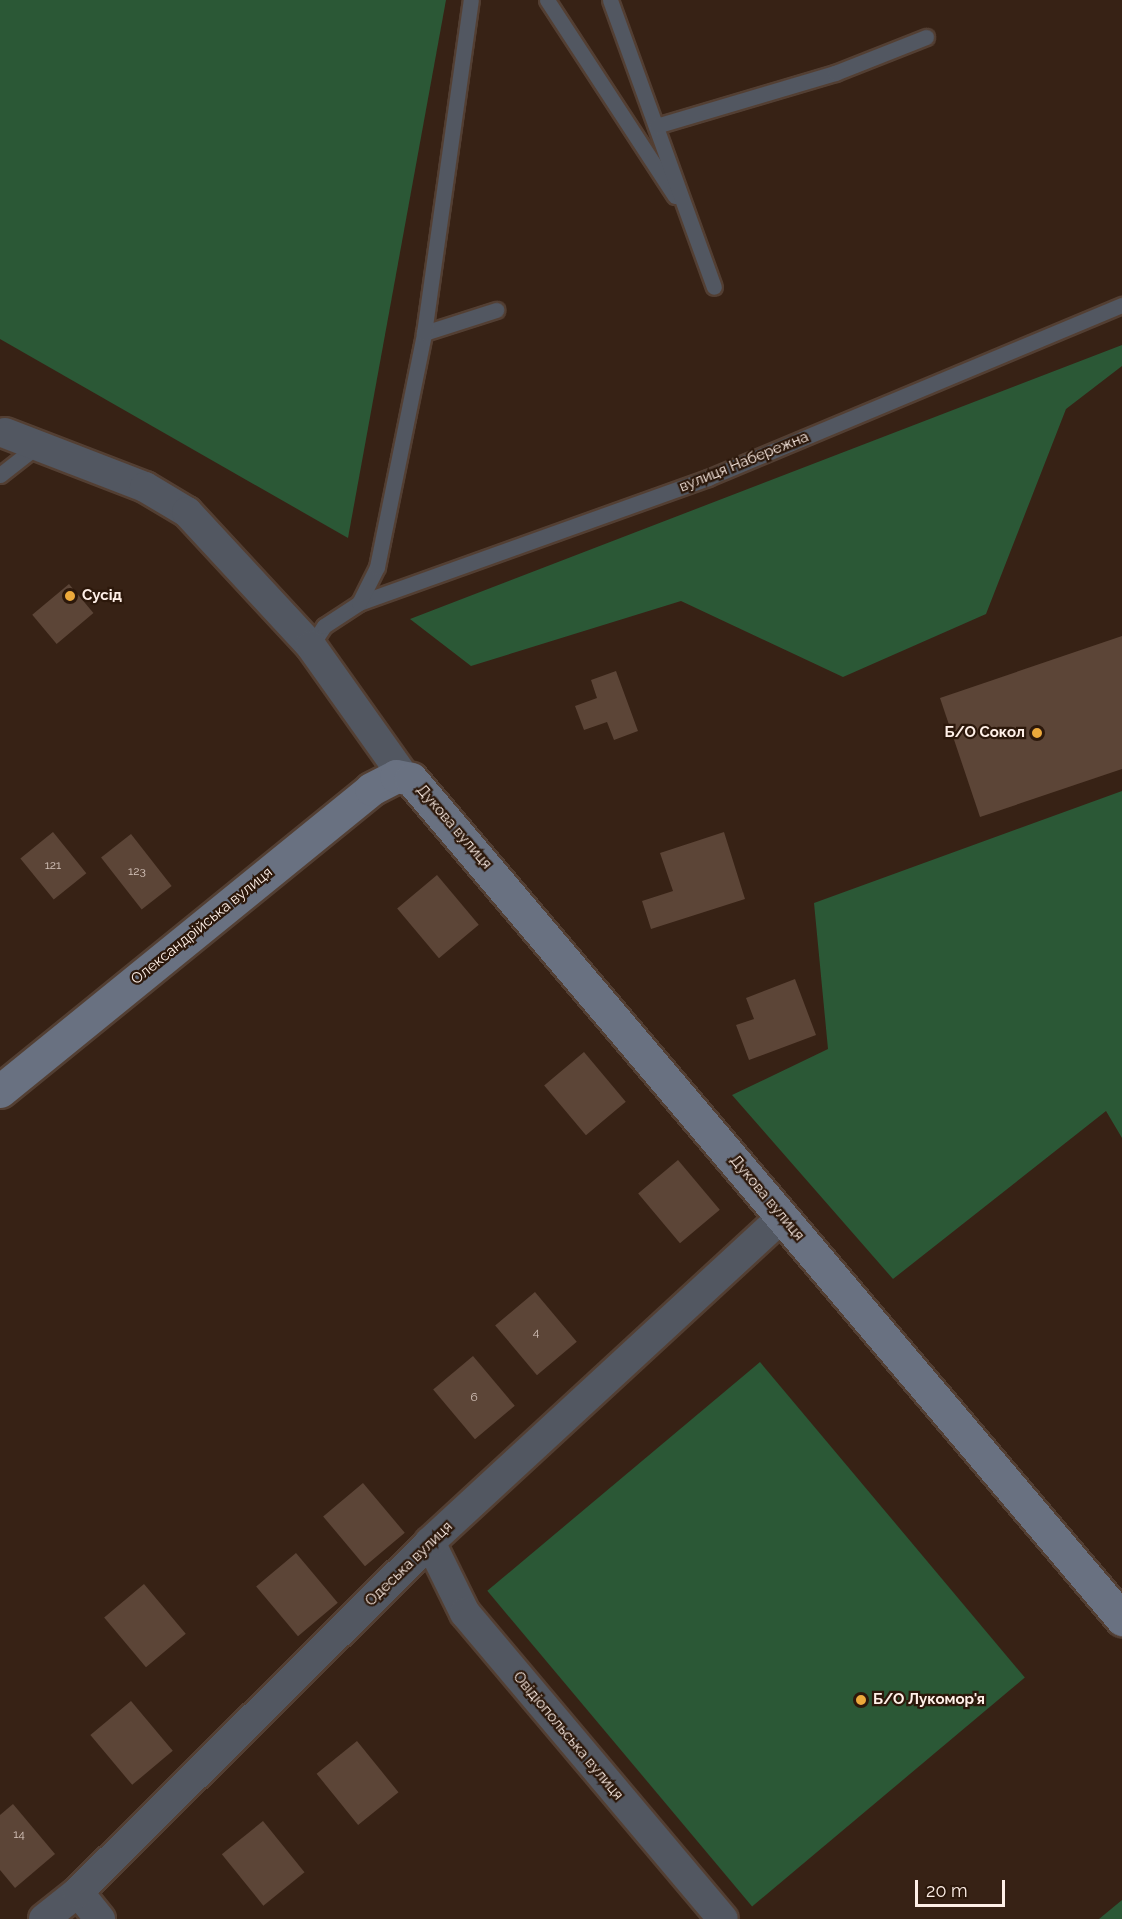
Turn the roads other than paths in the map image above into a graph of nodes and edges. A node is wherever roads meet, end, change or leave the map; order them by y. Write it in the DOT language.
graph roads {
  1 [pos="471,0"];
  2 [pos="547,0"];
  3 [pos="610,0"];
  4 [pos="926,37"];
  5 [pos="656,126"];
  6 [pos="688,216"];
  7 [pos="714,286"];
  8 [pos="1122,305"];
  9 [pos="496,310"];
  10 [pos="424,333"];
  11 [pos="2,428"];
  12 [pos="37,446"];
  13 [pos="0,475"];
  14 [pos="359,603"];
  15 [pos="311,645"];
  16 [pos="407,778"];
  17 [pos="0,1091"];
  18 [pos="782,1217"];
  19 [pos="430,1542"];
  20 [pos="1122,1619"];
  21 [pos="78,1892"];
  22 [pos="44,1919"];
  23 [pos="100,1919"];
  24 [pos="723,1919"];
  1 -- 10 [label="lane"];
  2 -- 6 [label="lane"];
  3 -- 5 [label="lane"];
  4 -- 5 [label="lane"];
  5 -- 6 [label="lane"];
  6 -- 7 [label="lane"];
  8 -- 14 [label="lane, вулиця Набережна"];
  9 -- 10 [label="lane"];
  10 -- 14 [label="lane"];
  11 -- 12 [label="street"];
  12 -- 13 [label="lane"];
  12 -- 15 [label="street"];
  14 -- 15 [label="lane, вулиця Набережна"];
  15 -- 16 [label="street"];
  16 -- 17 [label="street, Олександрійська вулиця"];
  16 -- 18 [label="street, Дукова вулиця"];
  18 -- 19 [label="street, Одеська вулиця"];
  18 -- 20 [label="street, Дукова вулиця"];
  19 -- 21 [label="street, Одеська вулиця"];
  19 -- 24 [label="street, Овідіопольська вулиця"];
  21 -- 22 [label="street, Одеська вулиця"];
  21 -- 23 [label="street"];
}
